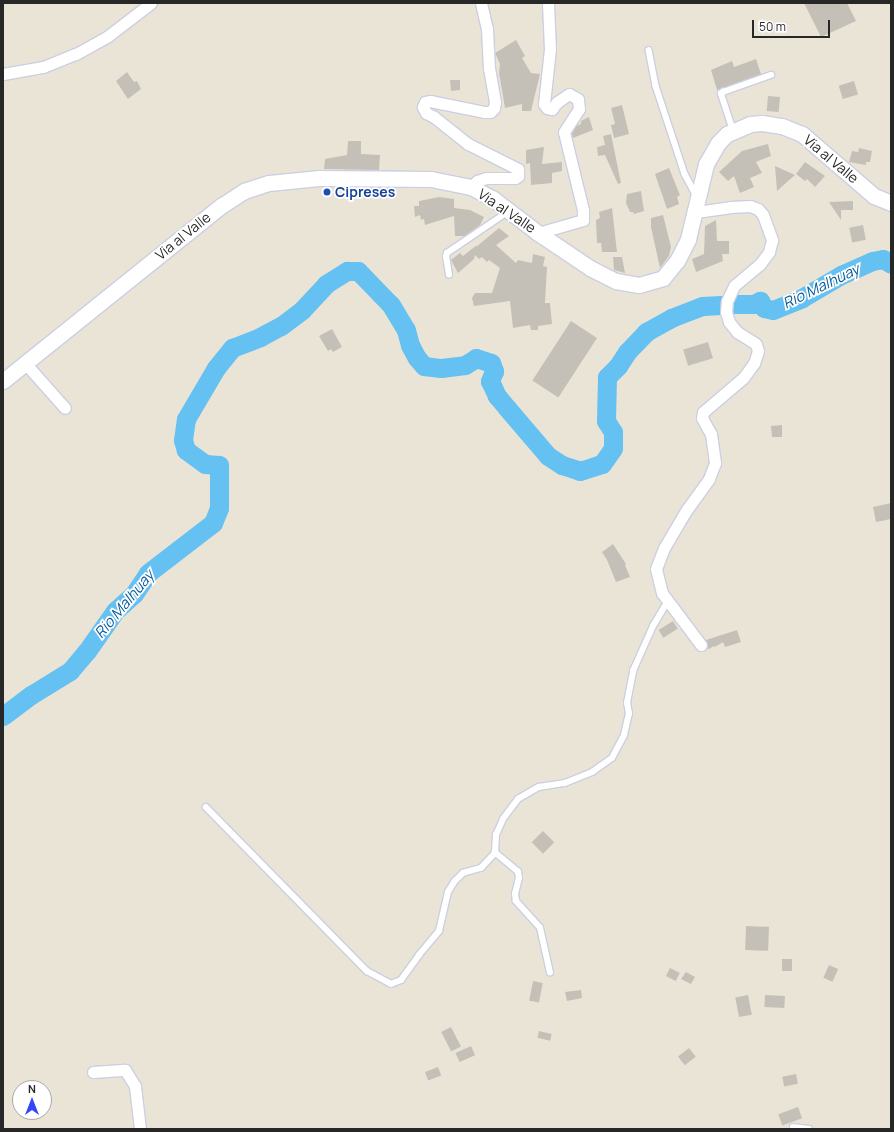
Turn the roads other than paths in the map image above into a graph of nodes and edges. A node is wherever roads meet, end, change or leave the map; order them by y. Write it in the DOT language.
graph roads {
  1 [pos="151,3"];
  2 [pos="481,3"];
  3 [pos="548,3"];
  4 [pos="649,50"];
  5 [pos="3,74"];
  6 [pos="772,75"];
  7 [pos="734,131"];
  8 [pos="471,187"];
  9 [pos="891,203"];
  10 [pos="697,206"];
  11 [pos="509,211"];
  12 [pos="538,232"];
  13 [pos="449,274"];
  14 [pos="25,363"];
  15 [pos="3,381"];
  16 [pos="65,408"];
  17 [pos="668,601"];
  18 [pos="700,645"];
  19 [pos="206,807"];
  20 [pos="494,853"];
  21 [pos="550,973"];
  22 [pos="93,1072"];
  23 [pos="793,1127"];
  24 [pos="140,1129"];
  25 [pos="809,1129"];
  1 -- 5 [label="street"];
  2 -- 8 [label="street"];
  3 -- 12 [label="street"];
  4 -- 10 [label="lane"];
  6 -- 7 [label="lane"];
  7 -- 9 [label="main road, Via al Valle"];
  7 -- 10 [label="main road, Via al Valle"];
  8 -- 11 [label="main road, Via al Valle"];
  8 -- 14 [label="main road, Via al Valle"];
  10 -- 12 [label="main road, Via al Valle"];
  10 -- 17 [label="street"];
  11 -- 12 [label="main road, Via al Valle"];
  11 -- 13 [label="lane"];
  14 -- 15 [label="main road, Via al Valle"];
  14 -- 16 [label="street"];
  17 -- 18 [label="street"];
  17 -- 20 [label="lane"];
  19 -- 20 [label="lane"];
  20 -- 21 [label="lane"];
  22 -- 24 [label="street"];
  23 -- 25 [label="lane"];
}
